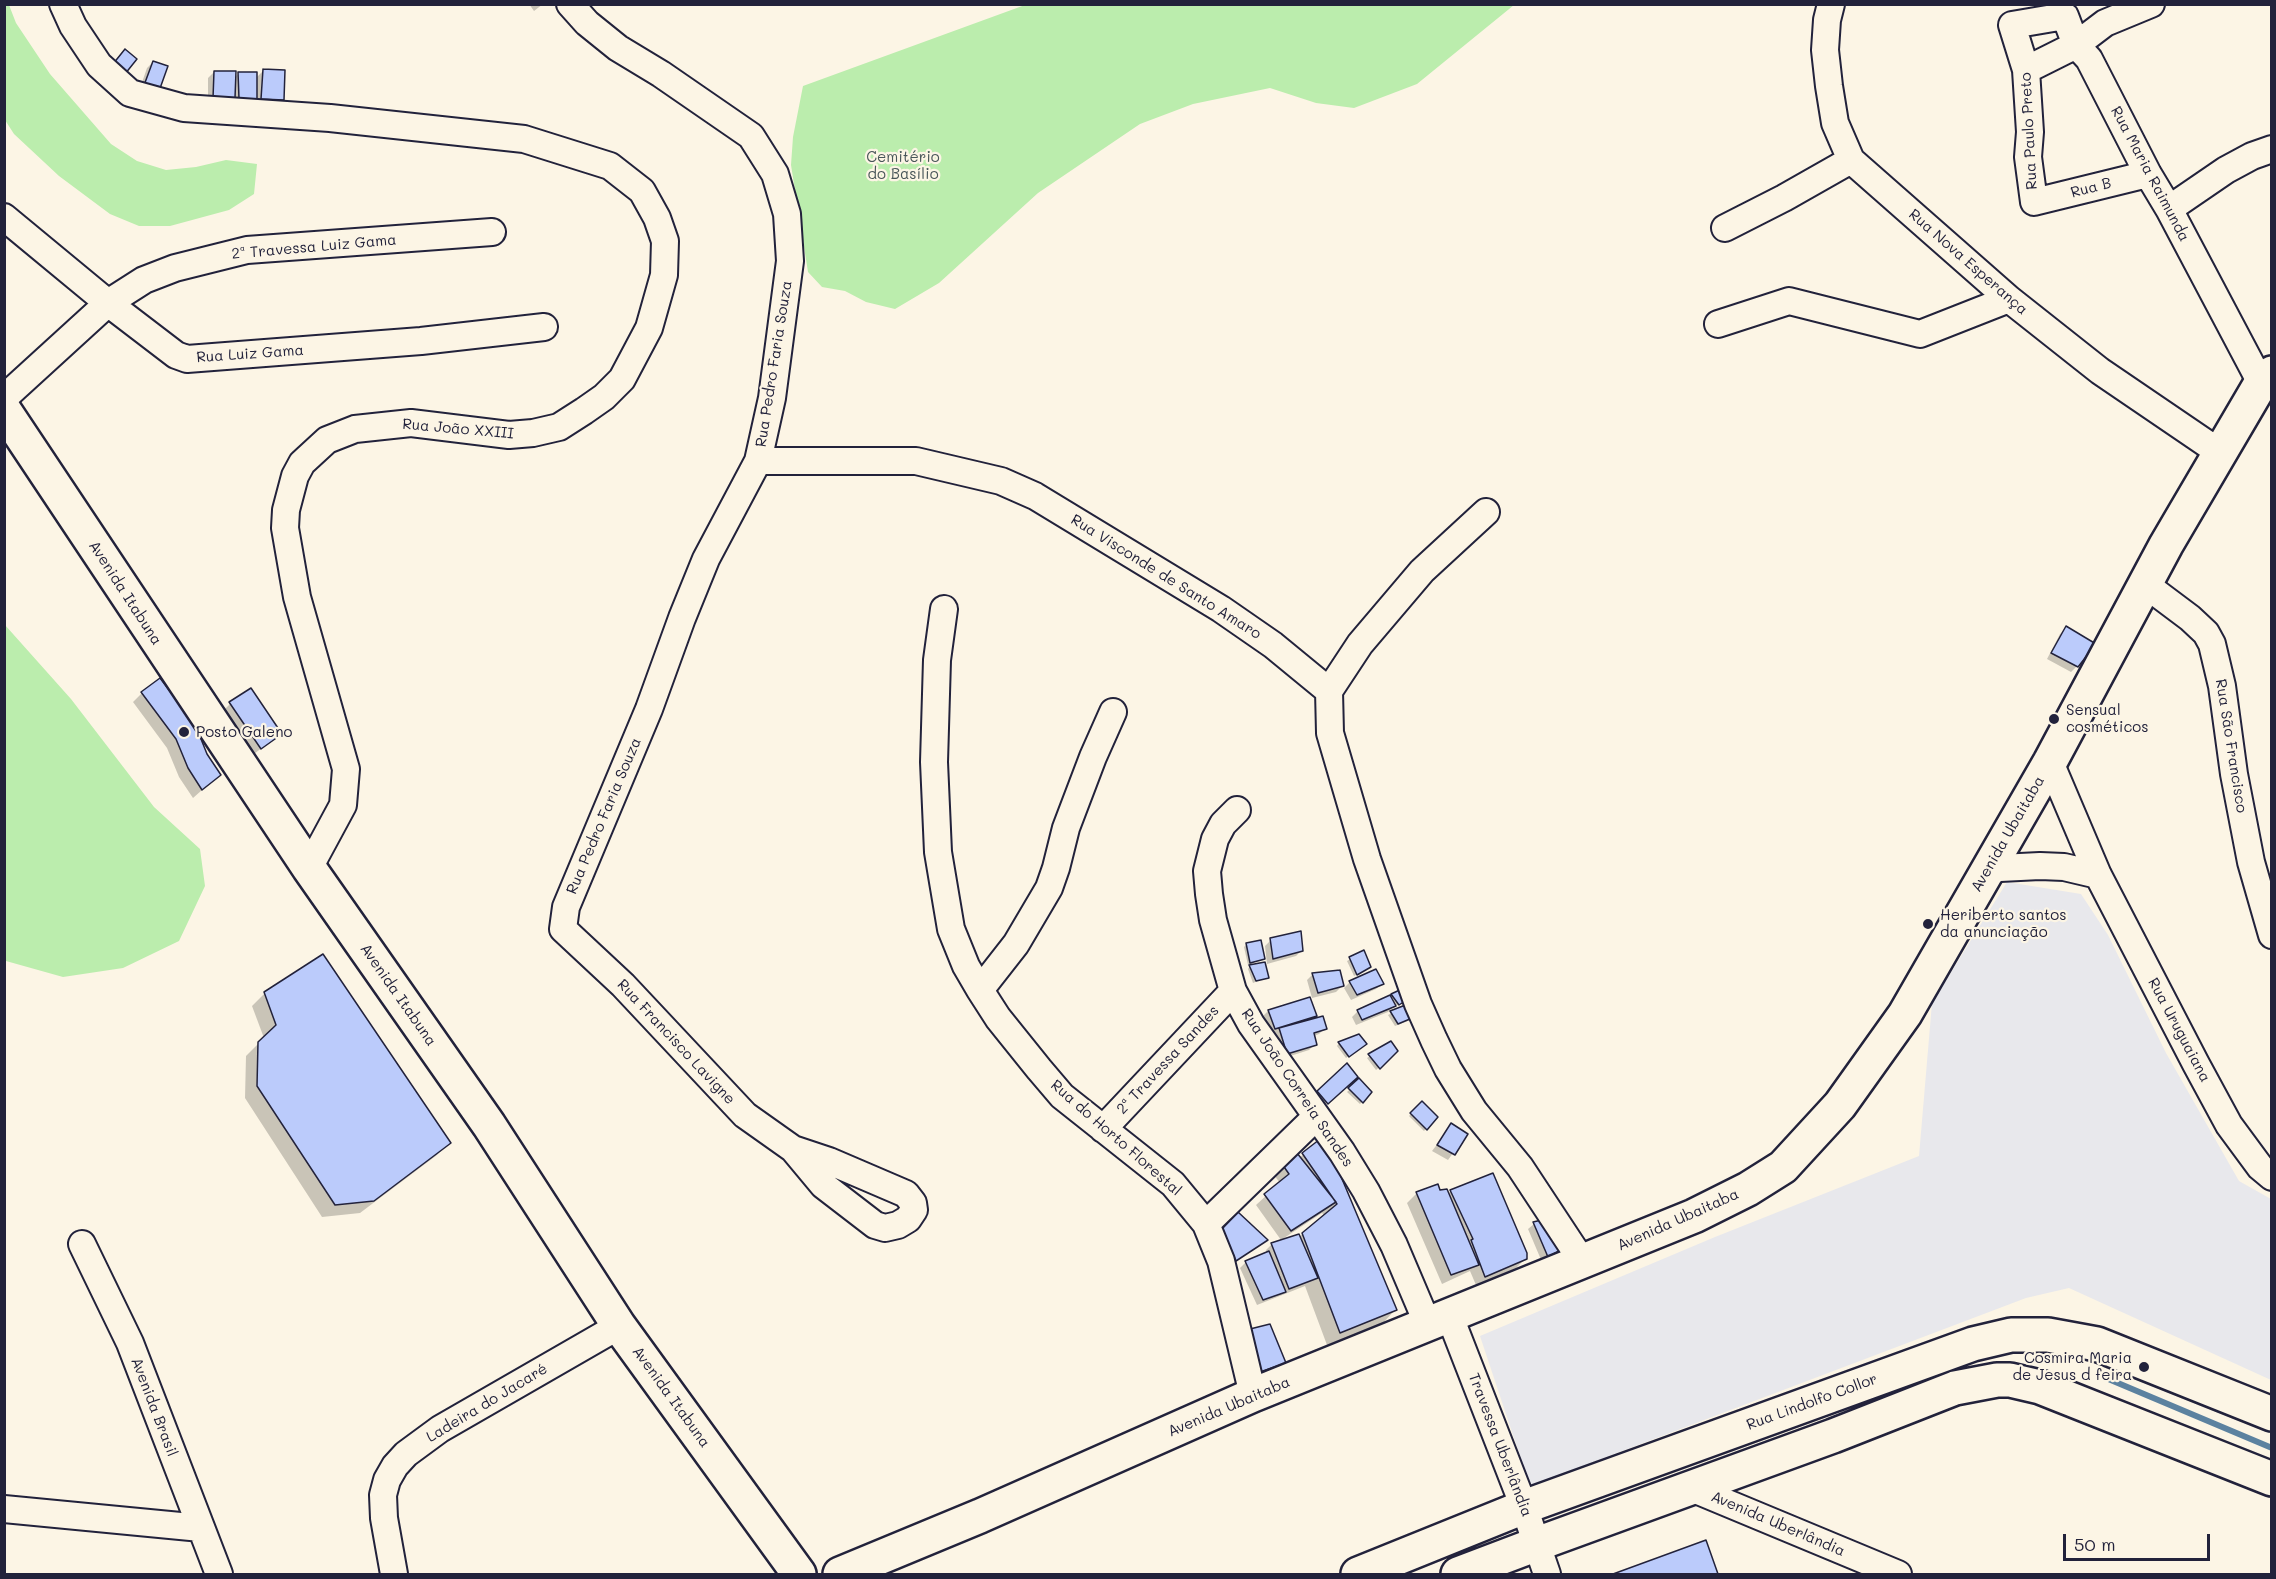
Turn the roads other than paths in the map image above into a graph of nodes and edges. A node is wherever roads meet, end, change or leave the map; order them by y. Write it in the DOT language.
graph roads {
  1 [pos="63,4"];
  2 [pos="570,4"];
  3 [pos="1831,4"];
  4 [pos="2145,7"];
  5 [pos="2065,16"];
  6 [pos="2076,45"];
  7 [pos="2026,70"];
  8 [pos="2271,149"];
  9 [pos="1851,160"];
  10 [pos="2148,174"];
  11 [pos="2034,202"];
  12 [pos="2169,209"];
  13 [pos="4,217"];
  14 [pos="1725,228"];
  15 [pos="492,232"];
  16 [pos="2009,299"];
  17 [pos="108,303"];
  18 [pos="1718,324"];
  19 [pos="544,327"];
  20 [pos="2266,378"];
  21 [pos="4,398"];
  22 [pos="4,410"];
  23 [pos="2219,452"];
  24 [pos="758,461"];
  25 [pos="1486,512"];
  26 [pos="2146,585"];
  27 [pos="944,609"];
  28 [pos="1329,691"];
  29 [pos="1113,712"];
  30 [pos="2050,762"];
  31 [pos="1237,810"];
  32 [pos="309,868"];
  33 [pos="1985,872"];
  34 [pos="2098,875"];
  35 [pos="563,929"];
  36 [pos="2271,936"];
  37 [pos="980,990"];
  38 [pos="1233,991"];
  39 [pos="1316,1117"];
  40 [pos="1103,1129"];
  41 [pos="794,1149"];
  42 [pos="2271,1177"];
  43 [pos="1206,1224"];
  44 [pos="82,1244"];
  45 [pos="1582,1261"];
  46 [pos="1439,1321"];
  47 [pos="619,1326"];
  48 [pos="1253,1395"];
  49 [pos="2271,1414"];
  50 [pos="2271,1479"];
  51 [pos="1691,1488"];
  52 [pos="1524,1507"];
  53 [pos="4,1509"];
  54 [pos="201,1528"];
  55 [pos="1537,1544"];
  56 [pos="219,1575"];
  57 [pos="394,1575"];
  58 [pos="799,1575"];
  59 [pos="840,1575"];
  60 [pos="1358,1575"];
  61 [pos="1458,1575"];
  62 [pos="1547,1575"];
  63 [pos="1898,1575"];
  1 -- 32 [label="street, Rua João XXIII"];
  2 -- 24 [label="street, Rua Pedro Faria Souza"];
  3 -- 9 [label="street, Rua Nova Esperança"];
  4 -- 5 [label="street"];
  4 -- 6 [label="street"];
  5 -- 6 [label="street, Rua Maria Raimunda"];
  5 -- 7 [label="street, Rua Paulo Preto"];
  6 -- 7 [label="street"];
  6 -- 10 [label="street, Rua Maria Raimunda"];
  7 -- 11 [label="street, Rua Paulo Preto"];
  8 -- 12 [label="street"];
  9 -- 14 [label="street"];
  9 -- 16 [label="street, Rua Nova Esperança"];
  10 -- 11 [label="street, Rua B"];
  10 -- 12 [label="street, Rua Maria Raimunda"];
  12 -- 20 [label="street, Rua Maria Raimunda"];
  13 -- 17 [label="street, Rua Luiz Gama"];
  15 -- 17 [label="street, 2ª Travessa Luiz Gama"];
  16 -- 18 [label="street"];
  16 -- 23 [label="street, Rua Nova Esperança"];
  17 -- 19 [label="street, Rua Luiz Gama"];
  17 -- 21 [label="street, 2ª Travessa Luiz Gama"];
  20 -- 23 [label="main road, Avenida Ubaitaba"];
  22 -- 32 [label="main road, Avenida Itabuna"];
  23 -- 26 [label="main road, Avenida Ubaitaba"];
  24 -- 28 [label="street, Rua Visconde de Santo Amaro"];
  24 -- 35 [label="street, Rua Pedro Faria Souza"];
  25 -- 28 [label="street"];
  26 -- 30 [label="main road, Avenida Ubaitaba"];
  26 -- 36 [label="street, Rua São Francisco"];
  27 -- 37 [label="street, Rua do Horto Florestal"];
  28 -- 45 [label="street"];
  29 -- 37 [label="street"];
  30 -- 33 [label="main road, Avenida Ubaitaba"];
  30 -- 34 [label="street, Rua Uruguaiana"];
  31 -- 38 [label="street, Rua João Correia Sandes"];
  32 -- 47 [label="main road, Avenida Itabuna"];
  33 -- 34 [label="street"];
  33 -- 45 [label="main road, Avenida Ubaitaba"];
  34 -- 42 [label="street, Rua Uruguaiana"];
  35 -- 41 [label="street, Rua Francisco Lavigne"];
  37 -- 40 [label="street, Rua do Horto Florestal"];
  38 -- 39 [label="street, Rua João Correia Sandes"];
  38 -- 40 [label="street, 2ª Travessa Sandes"];
  39 -- 43 [label="street"];
  39 -- 46 [label="street, Rua João Correia Sandes"];
  40 -- 43 [label="street, Rua do Horto Florestal"];
  43 -- 48 [label="street, Rua do Horto Florestal"];
  44 -- 54 [label="street, Avenida Brasil"];
  45 -- 46 [label="main road, Avenida Ubaitaba"];
  46 -- 48 [label="main road, Avenida Ubaitaba"];
  46 -- 52 [label="street, Travessa Uberlândia"];
  47 -- 57 [label="street, Ladeira do Jacaré"];
  47 -- 58 [label="main road, Avenida Itabuna"];
  48 -- 59 [label="main road, Avenida Ubaitaba"];
  49 -- 52 [label="main road, Rua Lindolfo Collor"];
  50 -- 51 [label="main road"];
  51 -- 55 [label="main road"];
  51 -- 63 [label="street, Avenida Uberlândia"];
  52 -- 55 [label="street, Travessa Uberlândia"];
  52 -- 60 [label="main road, Rua Lindolfo Collor"];
  53 -- 54 [label="street"];
  54 -- 56 [label="street, Avenida Brasil"];
  55 -- 61 [label="main road"];
  55 -- 62 [label="street, Travessa Uberlândia"];
}
